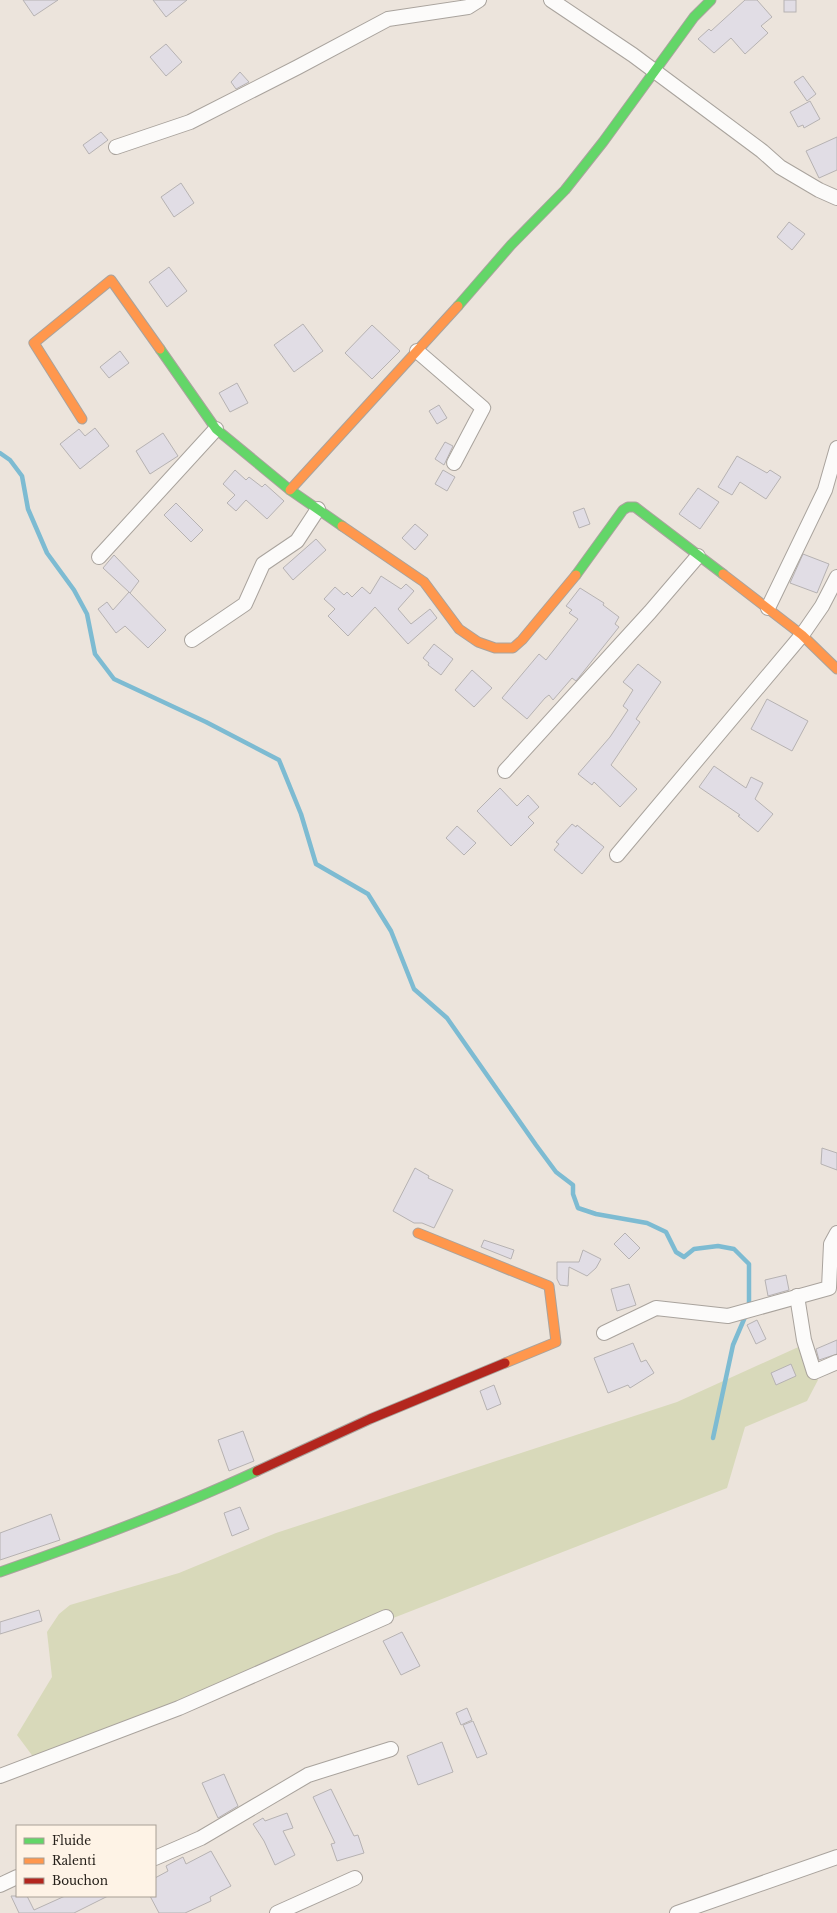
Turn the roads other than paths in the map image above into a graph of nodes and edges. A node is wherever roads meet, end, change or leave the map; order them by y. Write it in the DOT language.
graph roads {
  1 [pos="479,0"];
  2 [pos="551,0"];
  3 [pos="711,0"];
  4 [pos="655,72"];
  5 [pos="116,147"];
  6 [pos="836,196"];
  7 [pos="417,351"];
  8 [pos="82,419"];
  9 [pos="216,429"];
  10 [pos="837,448"];
  11 [pos="454,463"];
  12 [pos="290,490"];
  13 [pos="318,509"];
  14 [pos="698,556"];
  15 [pos="99,557"];
  16 [pos="837,577"];
  17 [pos="768,608"];
  18 [pos="802,636"];
  19 [pos="192,640"];
  20 [pos="837,669"];
  21 [pos="505,771"];
  22 [pos="617,855"];
  23 [pos="418,1233"];
  24 [pos="837,1233"];
  25 [pos="798,1296"];
  26 [pos="604,1333"];
  27 [pos="837,1362"];
  28 [pos="0,1572"];
  29 [pos="386,1617"];
  30 [pos="391,1749"];
  31 [pos="0,1776"];
  32 [pos="837,1857"];
  33 [pos="156,1858"];
  34 [pos="16,1877"];
  35 [pos="355,1878"];
  36 [pos="0,1885"];
  37 [pos="277,1913"];
  38 [pos="677,1913"];
  1 -- 5 [label="street"];
  2 -- 4 [label="street"];
  3 -- 4 [label="street"];
  4 -- 6 [label="street"];
  4 -- 7 [label="street"];
  7 -- 11 [label="street"];
  7 -- 12 [label="street"];
  8 -- 9 [label="street"];
  9 -- 12 [label="street"];
  9 -- 15 [label="street"];
  10 -- 17 [label="street"];
  12 -- 13 [label="street"];
  13 -- 14 [label="street"];
  13 -- 19 [label="street"];
  14 -- 17 [label="street"];
  14 -- 21 [label="street"];
  16 -- 18 [label="street"];
  17 -- 18 [label="street"];
  18 -- 20 [label="street"];
  18 -- 22 [label="street"];
  23 -- 28 [label="street"];
  24 -- 25 [label="street"];
  25 -- 26 [label="street"];
  25 -- 27 [label="street"];
  29 -- 31 [label="street"];
  30 -- 33 [label="street"];
  32 -- 38 [label="street"];
  34 -- 36 [label="street"];
  35 -- 37 [label="street"];
}
